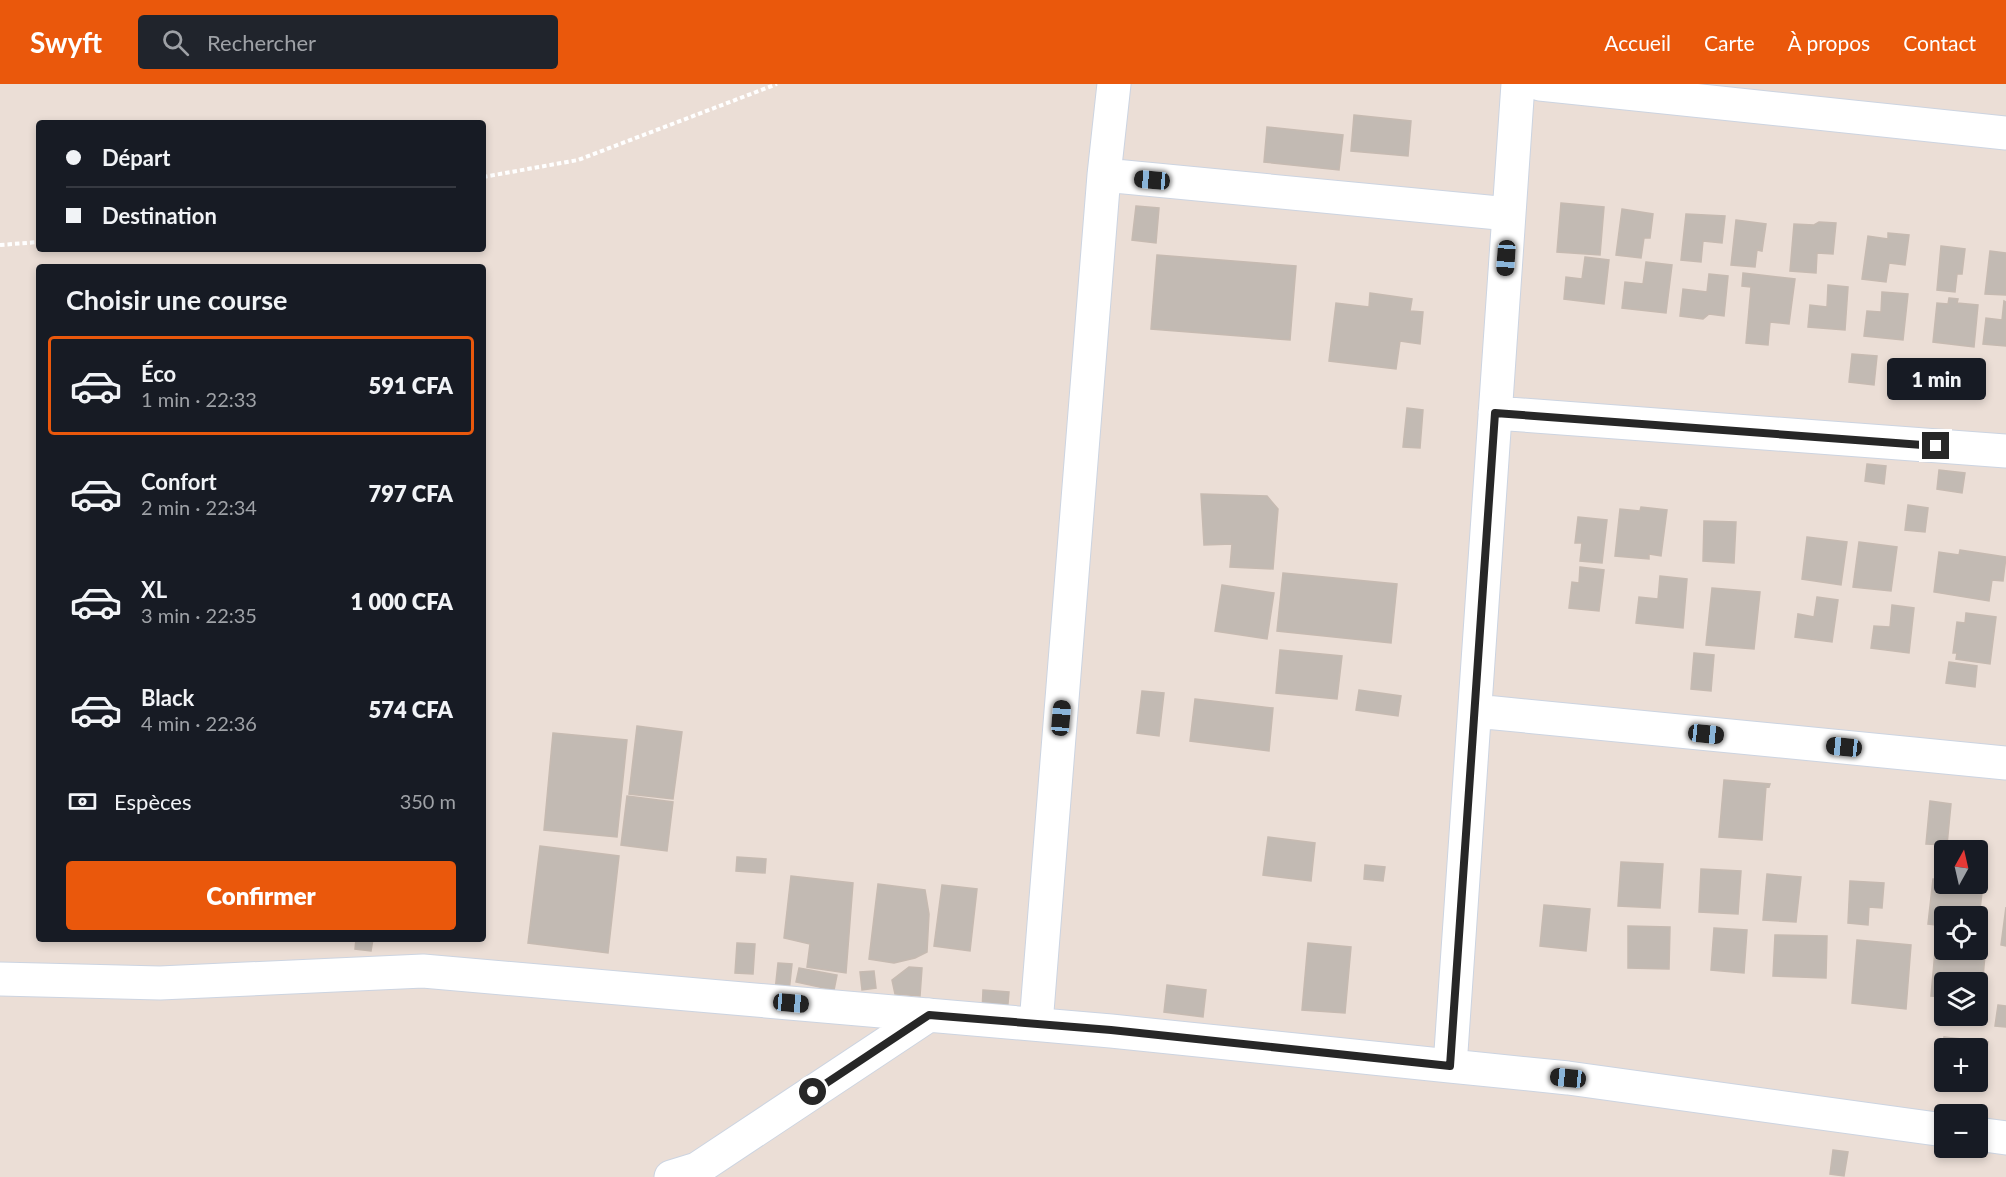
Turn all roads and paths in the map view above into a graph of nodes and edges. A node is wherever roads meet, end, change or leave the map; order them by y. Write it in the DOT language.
graph roads {
  1 [pos="777,84"];
  2 [pos="1114,84"];
  3 [pos="1518,84"];
  4 [pos="1540,84"];
  5 [pos="2006,133"];
  6 [pos="1104,175"];
  7 [pos="486,176"];
  8 [pos="1509,214"];
  9 [pos="36,242"];
  10 [pos="0,245"];
  11 [pos="1495,413"];
  12 [pos="2006,451"];
  13 [pos="1475,711"];
  14 [pos="2006,764"];
  15 [pos="0,979"];
  16 [pos="929,1015"];
  17 [pos="1036,1024"];
  18 [pos="1450,1066"];
  19 [pos="1934,1129"];
  20 [pos="1988,1136"];
  21 [pos="2006,1138"];
  22 [pos="671,1177"];
  1 -- 7 [label="path"];
  2 -- 6 [label="street"];
  3 -- 8 [label="street"];
  4 -- 5 [label="street"];
  6 -- 8 [label="street"];
  6 -- 17 [label="street"];
  8 -- 11 [label="street"];
  9 -- 10 [label="path"];
  11 -- 12 [label="street"];
  11 -- 13 [label="street"];
  13 -- 14 [label="street"];
  13 -- 18 [label="street"];
  15 -- 16 [label="street"];
  16 -- 17 [label="street"];
  16 -- 22 [label="street"];
  17 -- 18 [label="street"];
  18 -- 19 [label="street"];
  20 -- 21 [label="street"];
}
